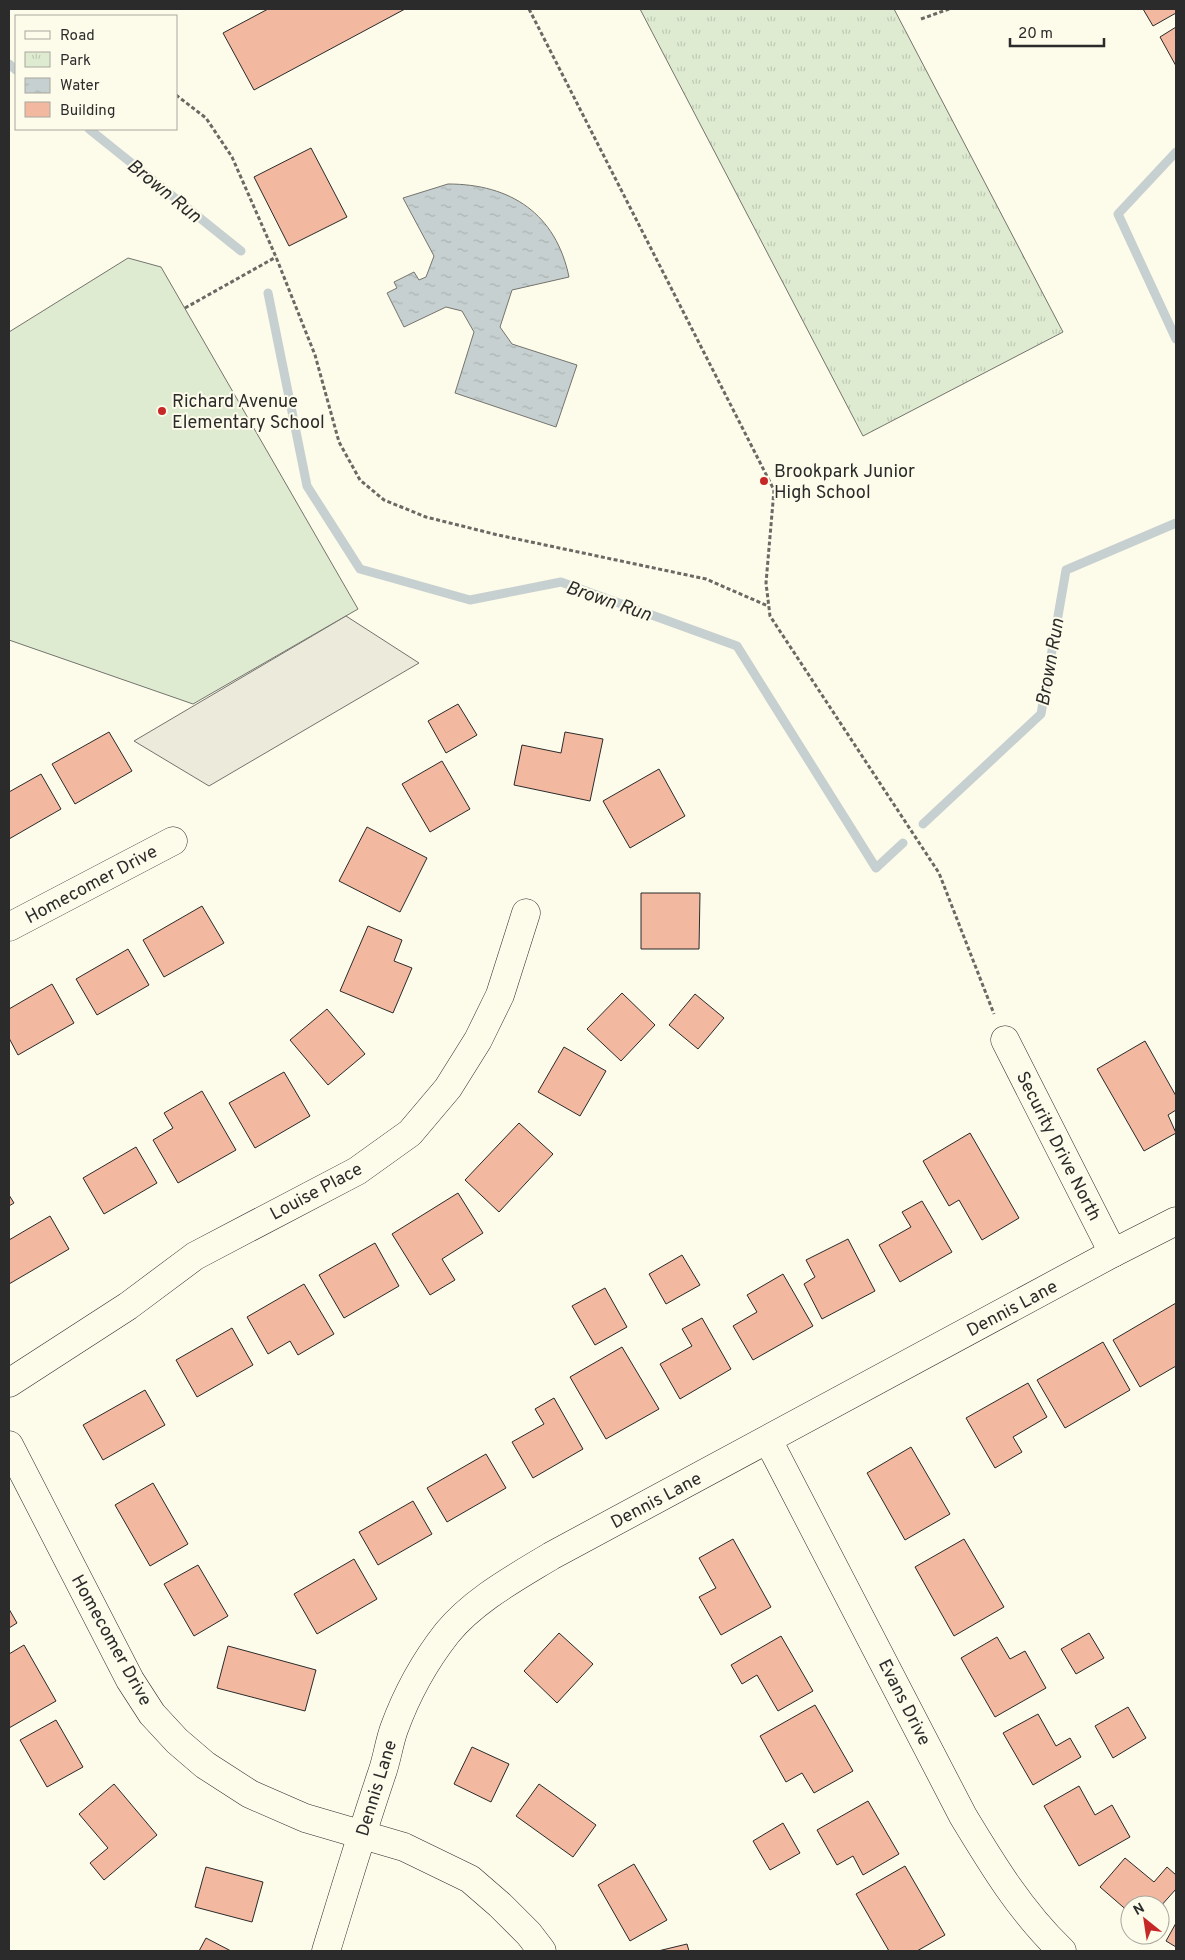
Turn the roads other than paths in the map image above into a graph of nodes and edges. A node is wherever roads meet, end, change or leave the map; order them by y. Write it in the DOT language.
graph roads {
  1 [pos="172,841"];
  2 [pos="526,913"];
  3 [pos="9,927"];
  4 [pos="1005,1040"];
  5 [pos="1176,1221"];
  6 [pos="1113,1253"];
  7 [pos="9,1382"];
  8 [pos="768,1440"];
  9 [pos="9,1445"];
  10 [pos="362,1834"];
  11 [pos="326,1951"];
  12 [pos="542,1951"];
  13 [pos="1062,1951"];
  1 -- 3 [label="street, Homecomer Drive"];
  2 -- 7 [label="street, Louise Place"];
  4 -- 6 [label="street, Security Drive North"];
  5 -- 6 [label="street, Dennis Lane"];
  6 -- 8 [label="street, Dennis Lane"];
  8 -- 10 [label="street, Dennis Lane"];
  8 -- 13 [label="street, Evans Drive"];
  9 -- 10 [label="street, Homecomer Drive"];
  10 -- 11 [label="street, Dennis Lane"];
  10 -- 12 [label="street, Homecomer Drive"];
}
